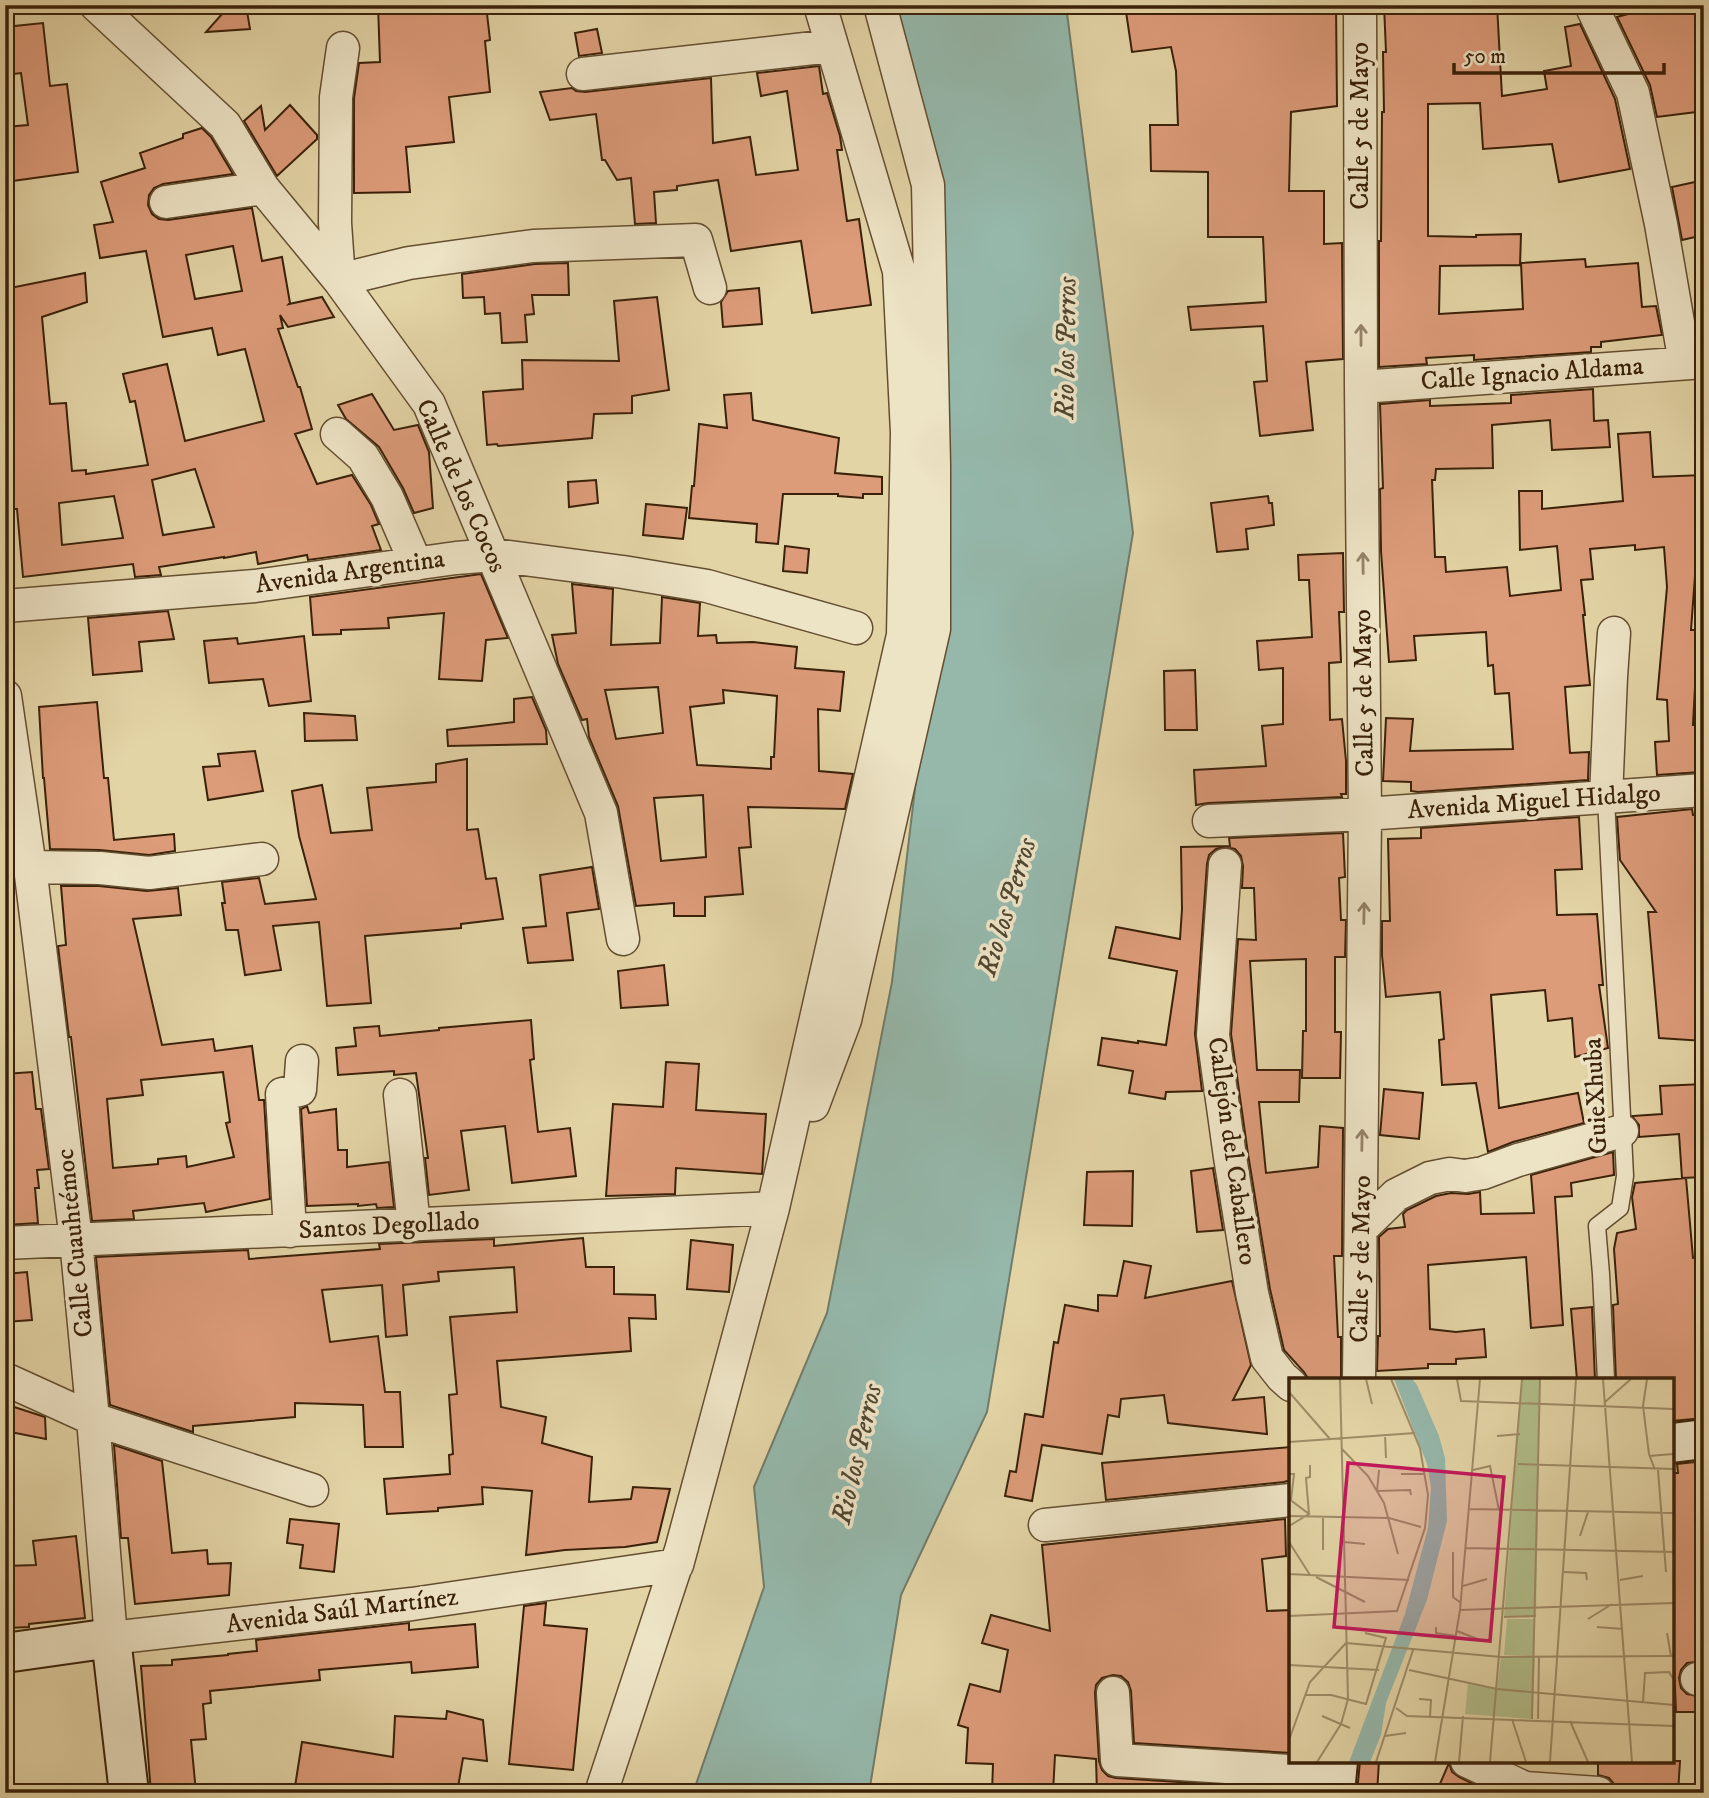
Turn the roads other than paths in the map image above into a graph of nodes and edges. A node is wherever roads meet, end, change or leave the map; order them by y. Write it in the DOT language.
graph roads {
  1 [pos="96,5"];
  2 [pos="820,5"];
  3 [pos="880,5"];
  4 [pos="1360,5"];
  5 [pos="1591,5"];
  6 [pos="831,46"];
  7 [pos="343,48"];
  8 [pos="583,74"];
  9 [pos="264,188"];
  10 [pos="166,202"];
  11 [pos="339,280"];
  12 [pos="710,288"];
  13 [pos="1695,362"];
  14 [pos="1361,387"];
  15 [pos="337,434"];
  16 [pos="493,555"];
  17 [pos="416,564"];
  18 [pos="5,606"];
  19 [pos="856,628"];
  20 [pos="1614,633"];
  21 [pos="5,696"];
  22 [pos="1704,790"];
  23 [pos="1606,798"];
  24 [pos="1365,814"];
  25 [pos="1209,821"];
  26 [pos="262,859"];
  27 [pos="1225,864"];
  28 [pos="30,867"];
  29 [pos="624,939"];
  30 [pos="302,1061"];
  31 [pos="400,1095"];
  32 [pos="1622,1131"];
  33 [pos="773,1208"];
  34 [pos="414,1225"];
  35 [pos="1361,1229"];
  36 [pos="290,1231"];
  37 [pos="76,1240"];
  38 [pos="5,1243"];
  39 [pos="1359,1378"];
  40 [pos="1606,1378"];
  41 [pos="5,1379"];
  42 [pos="1289,1383"];
  43 [pos="93,1419"];
  44 [pos="1704,1439"];
  45 [pos="1674,1443"];
  46 [pos="312,1490"];
  47 [pos="1289,1500"];
  48 [pos="1045,1525"];
  49 [pos="677,1565"];
  50 [pos="111,1638"];
  51 [pos="5,1653"];
  52 [pos="1113,1693"];
  53 [pos="1471,1763"];
  54 [pos="1336,1776"];
  55 [pos="129,1793"];
  56 [pos="601,1793"];
  57 [pos="1598,1793"];
  1 -- 9 [label="street, Calle de los Cocos"];
  2 -- 6 [label="street"];
  3 -- 33 [label="street"];
  14 -- 4 [label="street, Calle 5 de Mayo, one-way"];
  5 -- 13 [label="street"];
  6 -- 8 [label="street"];
  6 -- 33 [label="street"];
  7 -- 11 [label="street"];
  9 -- 10 [label="street"];
  9 -- 11 [label="street, Calle de los Cocos"];
  11 -- 12 [label="street"];
  11 -- 16 [label="street, Calle de los Cocos"];
  13 -- 14 [label="street, Calle Ignacio Aldama"];
  24 -- 14 [label="street, Calle 5 de Mayo, one-way"];
  15 -- 17 [label="street"];
  16 -- 17 [label="street, Avenida Argentina"];
  16 -- 19 [label="street, Avenida Argentina"];
  16 -- 29 [label="street, Calle de los Cocos"];
  17 -- 18 [label="street, Avenida Argentina"];
  20 -- 23 [label="street"];
  21 -- 28 [label="street, Calle Cuauhtémoc"];
  22 -- 23 [label="street, Avenida Miguel Hidalgo"];
  23 -- 24 [label="street, Avenida Miguel Hidalgo"];
  23 -- 32 [label="lane, GuieXhuba"];
  24 -- 25 [label="street, Avenida Miguel Hidalgo"];
  35 -- 24 [label="street, Calle 5 de Mayo, one-way"];
  26 -- 28 [label="street"];
  27 -- 42 [label="street, Callejón del Caballero"];
  28 -- 37 [label="street, Calle Cuauhtémoc"];
  30 -- 36 [label="street"];
  31 -- 34 [label="street"];
  32 -- 35 [label="street"];
  32 -- 40 [label="lane, GuieXhuba"];
  33 -- 34 [label="street, Santos Degollado"];
  33 -- 49 [label="street"];
  34 -- 36 [label="street, Santos Degollado"];
  35 -- 39 [label="street, Calle 5 de Mayo"];
  36 -- 37 [label="street, Santos Degollado"];
  37 -- 38 [label="street, Santos Degollado"];
  37 -- 43 [label="street, Calle Cuauhtémoc"];
  41 -- 43 [label="street"];
  43 -- 46 [label="street"];
  43 -- 50 [label="street, Calle Cuauhtémoc"];
  44 -- 45 [label="street"];
  47 -- 48 [label="street"];
  49 -- 50 [label="street, Avenida Saúl Martínez"];
  49 -- 56 [label="street"];
  50 -- 51 [label="street, Avenida Saúl Martínez"];
  50 -- 55 [label="street, Calle Cuauhtémoc"];
  52 -- 54 [label="street"];
  53 -- 57 [label="street"];
}
